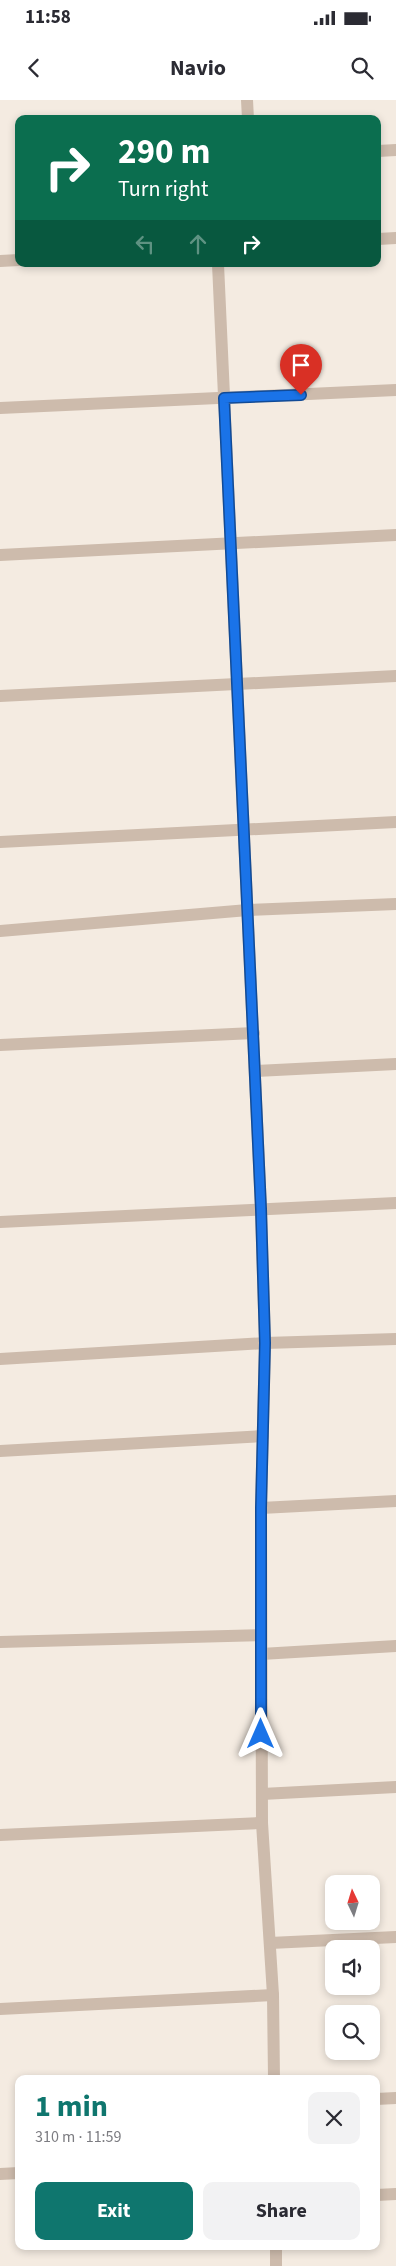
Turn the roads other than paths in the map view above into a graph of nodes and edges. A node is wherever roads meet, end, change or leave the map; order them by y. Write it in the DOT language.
graph roads {
  1 [pos="247,100"];
  2 [pos="248,115"];
  3 [pos="396,150"];
  4 [pos="381,152"];
  5 [pos="396,238"];
  6 [pos="381,239"];
  7 [pos="15,260"];
  8 [pos="0,261"];
  9 [pos="218,267"];
  10 [pos="396,390"];
  11 [pos="224,398"];
  12 [pos="0,408"];
  13 [pos="396,535"];
  14 [pos="231,544"];
  15 [pos="0,555"];
  16 [pos="396,676"];
  17 [pos="238,686"];
  18 [pos="0,696"];
  19 [pos="396,822"];
  20 [pos="244,831"];
  21 [pos="0,842"];
  22 [pos="396,904"];
  23 [pos="248,910"];
  24 [pos="0,931"];
  25 [pos="254,1033"];
  26 [pos="0,1045"];
  27 [pos="396,1064"];
  28 [pos="256,1071"];
  29 [pos="396,1203"];
  30 [pos="261,1209"];
  31 [pos="0,1222"];
  32 [pos="396,1338"];
  33 [pos="265,1343"];
  34 [pos="0,1359"];
  35 [pos="264,1436"];
  36 [pos="0,1451"];
  37 [pos="396,1501"];
  38 [pos="261,1508"];
  39 [pos="261,1635"];
  40 [pos="0,1642"];
  41 [pos="396,1646"];
  42 [pos="261,1654"];
  43 [pos="396,1787"];
  44 [pos="262,1794"];
  45 [pos="262,1823"];
  46 [pos="0,1835"];
  47 [pos="396,1937"];
  48 [pos="270,1943"];
  49 [pos="273,1995"];
  50 [pos="0,2009"];
  51 [pos="274,2075"];
  52 [pos="396,2098"];
  53 [pos="380,2099"];
  54 [pos="15,2173"];
  55 [pos="0,2174"];
  56 [pos="396,2194"];
  57 [pos="380,2195"];
  58 [pos="276,2250"];
  59 [pos="276,2266"];
  1 -- 2 [label="street"];
  3 -- 4 [label="street"];
  5 -- 6 [label="street"];
  7 -- 8 [label="street"];
  9 -- 11 [label="street"];
  10 -- 11 [label="street"];
  11 -- 12 [label="street"];
  11 -- 14 [label="street"];
  13 -- 14 [label="street"];
  14 -- 15 [label="street"];
  14 -- 17 [label="street"];
  16 -- 17 [label="street"];
  17 -- 18 [label="street"];
  17 -- 20 [label="street"];
  19 -- 20 [label="street"];
  20 -- 21 [label="street"];
  20 -- 23 [label="street"];
  22 -- 23 [label="street"];
  23 -- 24 [label="street"];
  23 -- 25 [label="street"];
  25 -- 26 [label="street"];
  25 -- 28 [label="street"];
  27 -- 28 [label="street"];
  28 -- 30 [label="street"];
  29 -- 30 [label="street"];
  30 -- 31 [label="street"];
  30 -- 33 [label="street"];
  32 -- 33 [label="street"];
  33 -- 34 [label="street"];
  33 -- 35 [label="street"];
  35 -- 36 [label="street"];
  35 -- 38 [label="street"];
  37 -- 38 [label="street"];
  38 -- 39 [label="street"];
  39 -- 40 [label="street"];
  39 -- 42 [label="street"];
  41 -- 42 [label="street"];
  42 -- 44 [label="street"];
  43 -- 44 [label="street"];
  44 -- 45 [label="street"];
  45 -- 46 [label="street"];
  45 -- 48 [label="street"];
  47 -- 48 [label="street"];
  48 -- 49 [label="street"];
  49 -- 50 [label="street"];
  49 -- 51 [label="street"];
  52 -- 53 [label="street"];
  54 -- 55 [label="street"];
  56 -- 57 [label="street"];
  58 -- 59 [label="street"];
}
